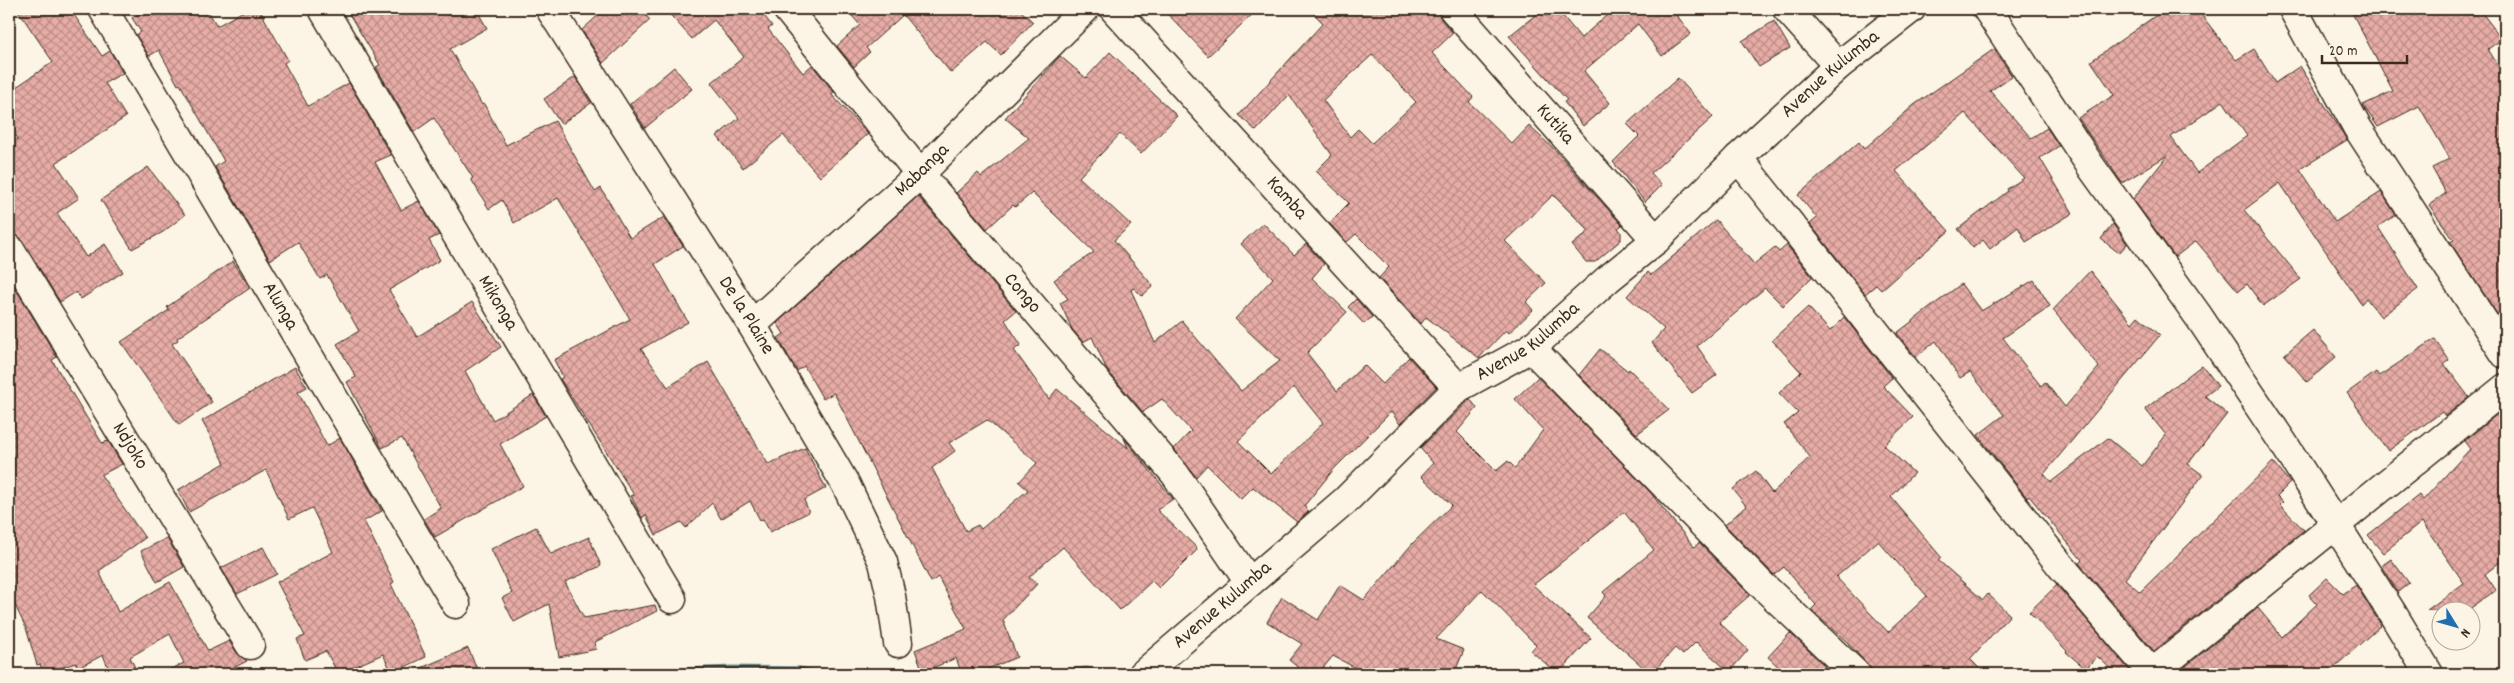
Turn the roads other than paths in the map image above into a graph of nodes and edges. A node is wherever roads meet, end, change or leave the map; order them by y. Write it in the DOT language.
graph roads {
  1 [pos="103,9"];
  2 [pos="323,9"];
  3 [pos="550,9"];
  4 [pos="787,9"];
  5 [pos="1085,9"];
  6 [pos="1114,9"];
  7 [pos="1453,9"];
  8 [pos="1787,9"];
  9 [pos="1911,9"];
  10 [pos="1987,9"];
  11 [pos="2293,9"];
  12 [pos="1838,66"];
  13 [pos="1738,158"];
  14 [pos="920,174"];
  15 [pos="1656,240"];
  16 [pos="9,248"];
  17 [pos="752,325"];
  18 [pos="1531,348"];
  19 [pos="2505,354"];
  20 [pos="1458,388"];
  21 [pos="2505,388"];
  22 [pos="2336,525"];
  23 [pos="1249,582"];
  24 [pos="672,599"];
  25 [pos="456,604"];
  26 [pos="898,643"];
  27 [pos="250,645"];
  28 [pos="1143,674"];
  29 [pos="1856,674"];
  30 [pos="2152,674"];
  31 [pos="2429,674"];
  1 -- 25 [label="street, Alunga"];
  2 -- 24 [label="street, Mikonga"];
  3 -- 17 [label="street, De la Plaine"];
  4 -- 14 [label="street, Congo"];
  5 -- 14 [label="street, Mabanga"];
  6 -- 20 [label="street, Kamba"];
  7 -- 15 [label="street, Kutika"];
  8 -- 12 [label="street"];
  9 -- 12 [label="street, Avenue Kulumba"];
  10 -- 22 [label="street"];
  11 -- 19 [label="street"];
  12 -- 13 [label="street, Avenue Kulumba"];
  13 -- 15 [label="street, Avenue Kulumba"];
  13 -- 30 [label="street"];
  14 -- 17 [label="street, Mabanga"];
  14 -- 23 [label="street, Congo"];
  15 -- 18 [label="street, Avenue Kulumba"];
  16 -- 27 [label="street, Ndjoko"];
  17 -- 26 [label="street, De la Plaine"];
  18 -- 20 [label="street, Avenue Kulumba"];
  18 -- 29 [label="street"];
  20 -- 23 [label="street, Avenue Kulumba"];
  21 -- 22 [label="street"];
  22 -- 30 [label="street"];
  22 -- 31 [label="street"];
  23 -- 28 [label="street, Avenue Kulumba"];
}
